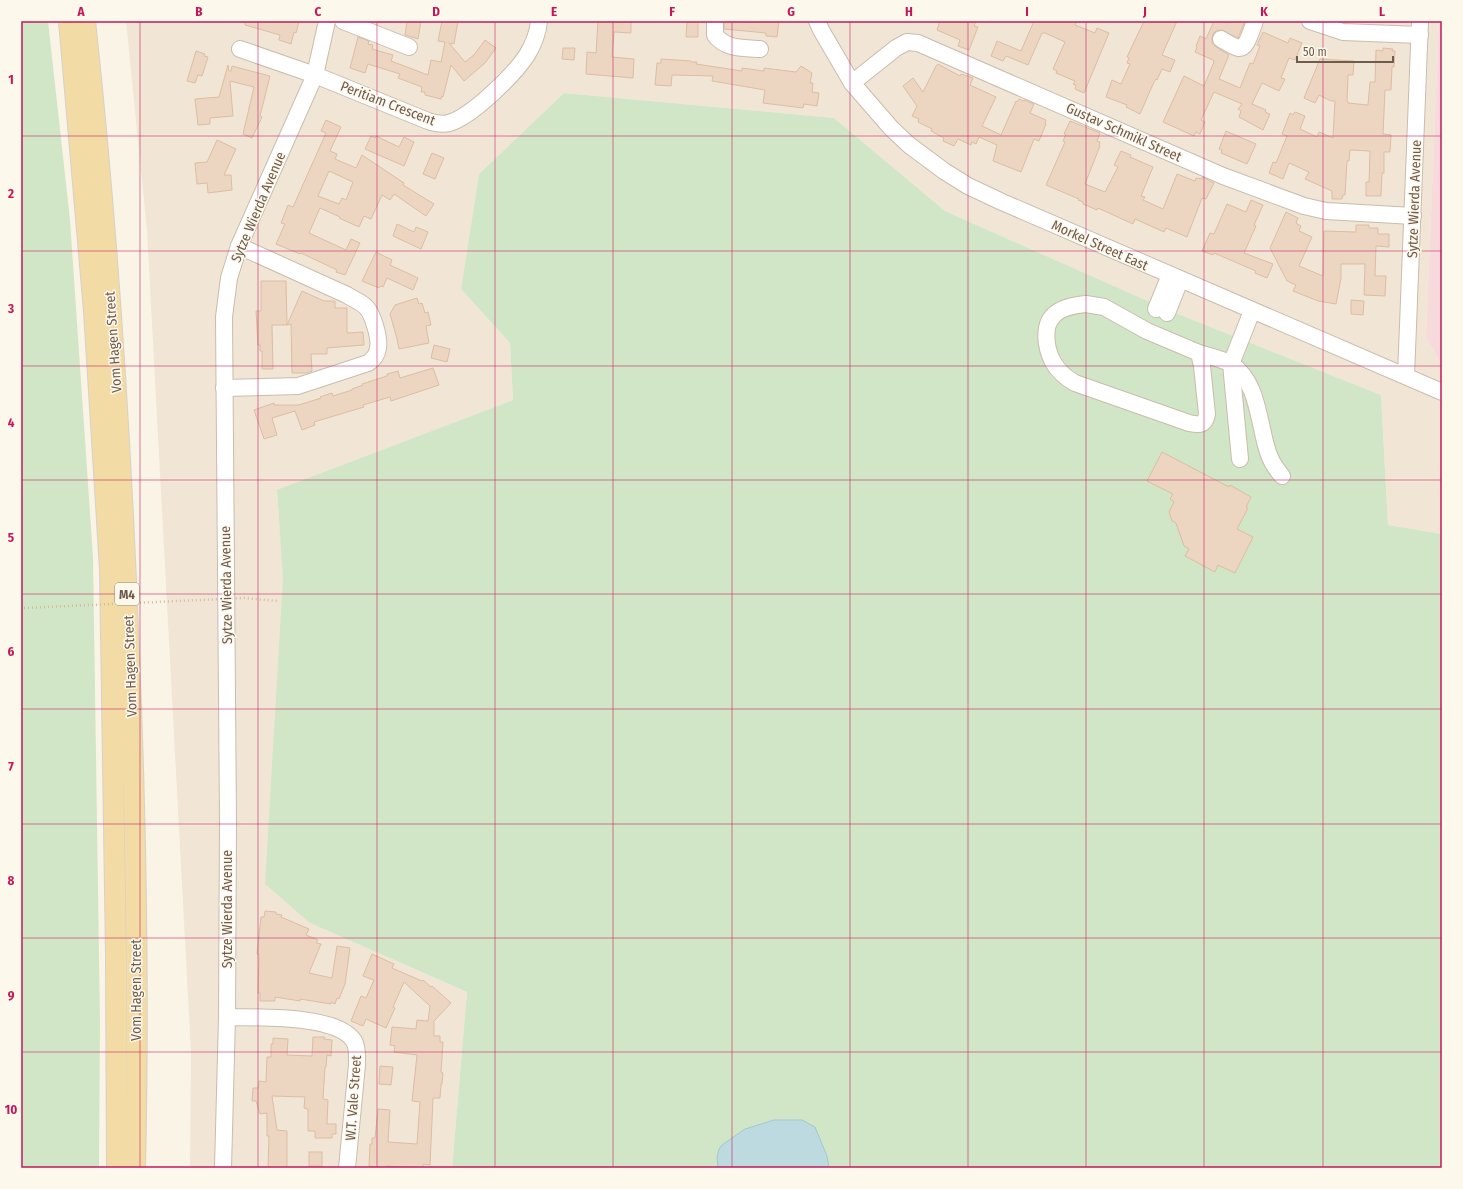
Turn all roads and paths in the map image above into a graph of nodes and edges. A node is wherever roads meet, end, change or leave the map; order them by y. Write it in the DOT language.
graph roads {
  1 [pos="69,21"];
  2 [pos="85,21"];
  3 [pos="327,21"];
  4 [pos="343,21"];
  5 [pos="539,21"];
  6 [pos="715,21"];
  7 [pos="817,21"];
  8 [pos="1255,21"];
  9 [pos="1310,21"];
  10 [pos="1420,28"];
  11 [pos="1221,39"];
  12 [pos="409,47"];
  13 [pos="240,49"];
  14 [pos="760,49"];
  15 [pos="315,75"];
  16 [pos="852,83"];
  17 [pos="1413,216"];
  18 [pos="239,246"];
  19 [pos="1175,278"];
  20 [pos="1252,311"];
  21 [pos="1157,321"];
  22 [pos="1199,353"];
  23 [pos="1231,364"];
  24 [pos="1406,376"];
  25 [pos="224,388"];
  26 [pos="1442,392"];
  27 [pos="1240,458"];
  28 [pos="1282,476"];
  29 [pos="278,601"];
  30 [pos="23,608"];
  31 [pos="227,1017"];
  32 [pos="117,1168"];
  33 [pos="135,1168"];
  34 [pos="223,1168"];
  35 [pos="347,1168"];
  1 -- 32 [label="main road, Vom Hagen Street / M4"];
  2 -- 33 [label="main road, Vom Hagen Street / M4"];
  3 -- 15 [label="street, Sytze Wierda Avenue"];
  4 -- 12 [label="street"];
  5 -- 15 [label="street, Peritiam Crescent"];
  6 -- 14 [label="street"];
  7 -- 16 [label="street, Morkel Street East"];
  8 -- 11 [label="street"];
  9 -- 10 [label="street"];
  10 -- 17 [label="street, Sytze Wierda Avenue"];
  13 -- 15 [label="street, Peritiam Crescent"];
  15 -- 18 [label="street, Sytze Wierda Avenue"];
  16 -- 17 [label="street, Gustav Schmikl Street"];
  16 -- 19 [label="street, Morkel Street East"];
  17 -- 24 [label="street, Sytze Wierda Avenue"];
  18 -- 25 [label="street, Sytze Wierda Avenue"];
  18 -- 25 [label="street"];
  19 -- 20 [label="street, Morkel Street East"];
  19 -- 21 [label="street"];
  20 -- 23 [label="street"];
  20 -- 24 [label="street, Morkel Street East"];
  21 -- 22 [label="street"];
  21 -- 22 [label="street"];
  22 -- 23 [label="street"];
  23 -- 27 [label="street"];
  23 -- 28 [label="street"];
  24 -- 26 [label="street, Morkel Street East"];
  25 -- 31 [label="street, Sytze Wierda Avenue"];
  29 -- 30 [label="path, bridge"];
  31 -- 34 [label="street, Sytze Wierda Avenue"];
  31 -- 35 [label="street, W.T. Vale Street"];
}
